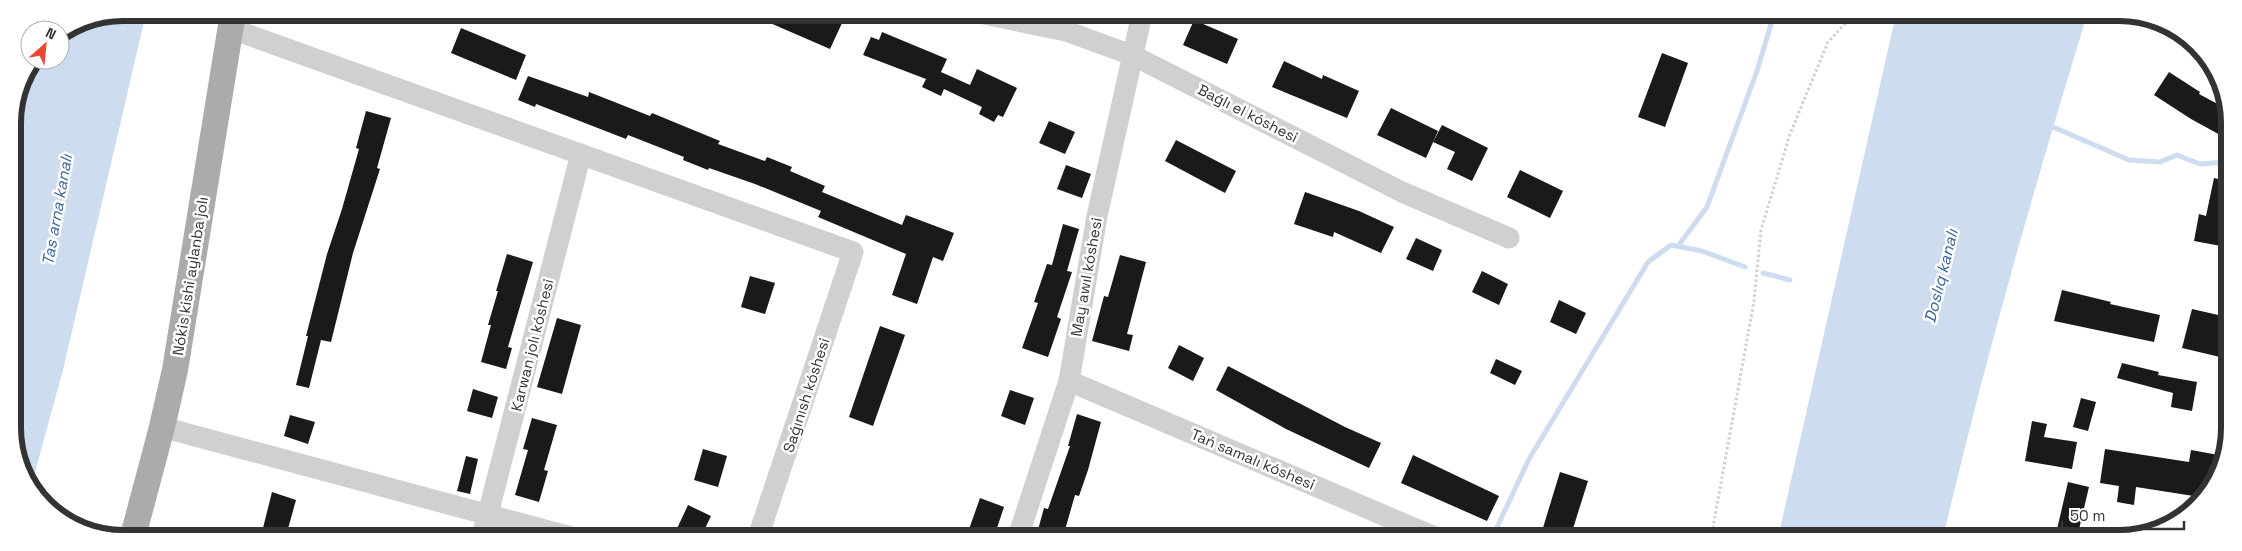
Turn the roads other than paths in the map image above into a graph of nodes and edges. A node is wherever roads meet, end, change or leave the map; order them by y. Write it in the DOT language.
graph roads {
  1 [pos="231,21"];
  2 [pos="234,21"];
  3 [pos="1018,21"];
  4 [pos="1141,21"];
  5 [pos="1134,56"];
  6 [pos="580,154"];
  7 [pos="1509,238"];
  8 [pos="1069,381"];
  9 [pos="162,427"];
  10 [pos="488,516"];
  11 [pos="135,530"];
  12 [pos="484,530"];
  13 [pos="543,530"];
  14 [pos="760,530"];
  15 [pos="1020,530"];
  16 [pos="1418,530"];
  1 -- 9 [label="main road, Nókis kishi aylanba jolı"];
  2 -- 6 [label="street"];
  3 -- 5 [label="street, Baǵlı el kóshesi"];
  4 -- 5 [label="street, May awıl kóshesi"];
  5 -- 7 [label="street, Baǵlı el kóshesi"];
  5 -- 8 [label="street, May awıl kóshesi"];
  6 -- 10 [label="street, Karwan jolı kóshesi"];
  6 -- 14 [label="street, Saǵınısh kóshesi"];
  8 -- 15 [label="street, May awıl kóshesi"];
  8 -- 16 [label="street, Tań samalı kóshesi"];
  9 -- 10 [label="street"];
  9 -- 11 [label="main road, Nókis kishi aylanba jolı"];
  10 -- 12 [label="street, Karwan jolı kóshesi"];
  10 -- 13 [label="street"];
}
